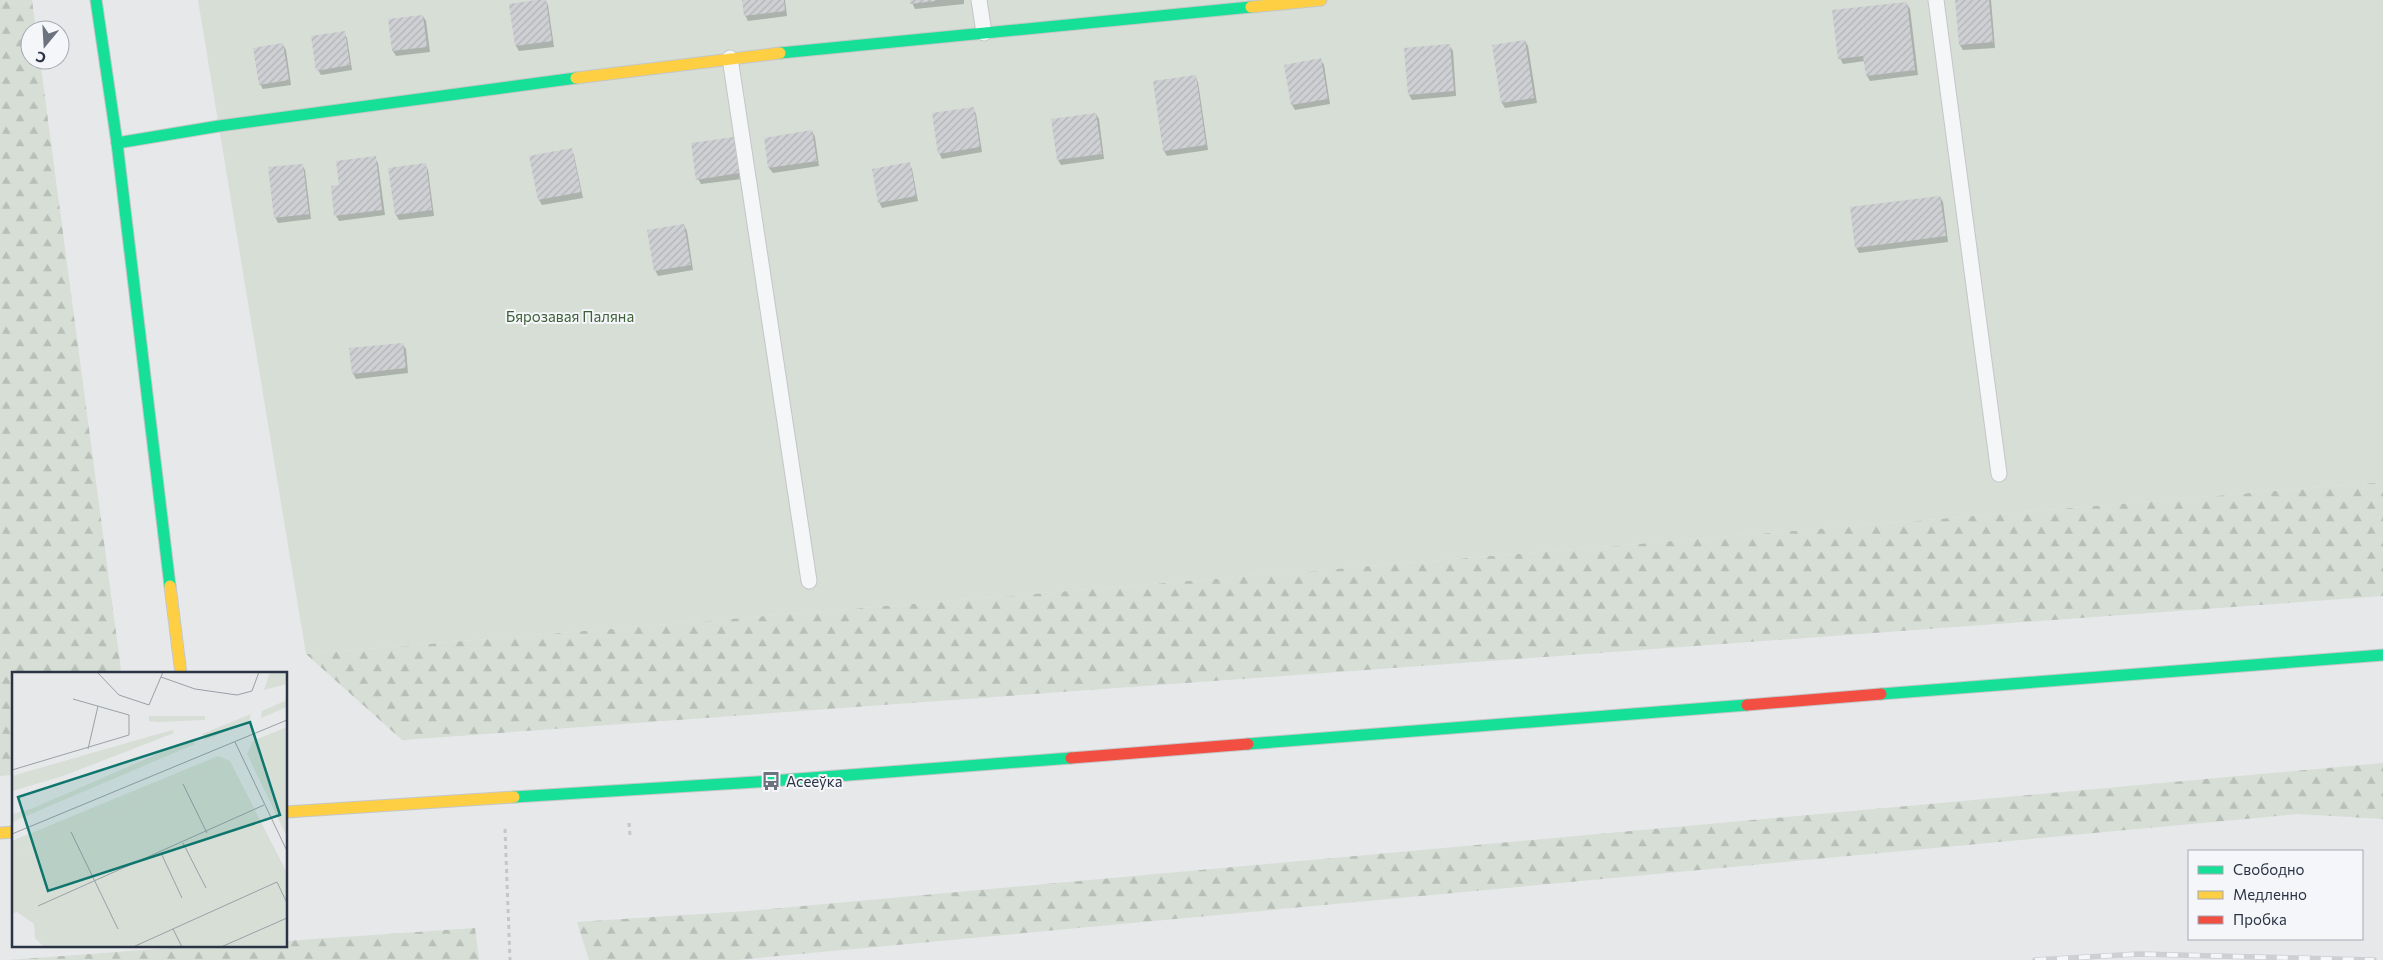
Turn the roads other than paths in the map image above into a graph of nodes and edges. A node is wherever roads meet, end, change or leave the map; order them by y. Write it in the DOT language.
graph roads {
  1 [pos="96,0"];
  2 [pos="979,0"];
  3 [pos="1321,0"];
  4 [pos="1936,0"];
  5 [pos="1219,5"];
  6 [pos="984,34"];
  7 [pos="730,58"];
  8 [pos="117,144"];
  9 [pos="1999,474"];
  10 [pos="809,581"];
  11 [pos="2383,655"];
  12 [pos="181,672"];
  13 [pos="288,812"];
  1 -- 8 [label="street"];
  2 -- 6 [label="lane"];
  3 -- 5 [label="street"];
  4 -- 9 [label="lane"];
  5 -- 6 [label="street"];
  6 -- 7 [label="street"];
  7 -- 8 [label="street"];
  7 -- 10 [label="lane"];
  8 -- 12 [label="street"];
  11 -- 13 [label="street"];
}
